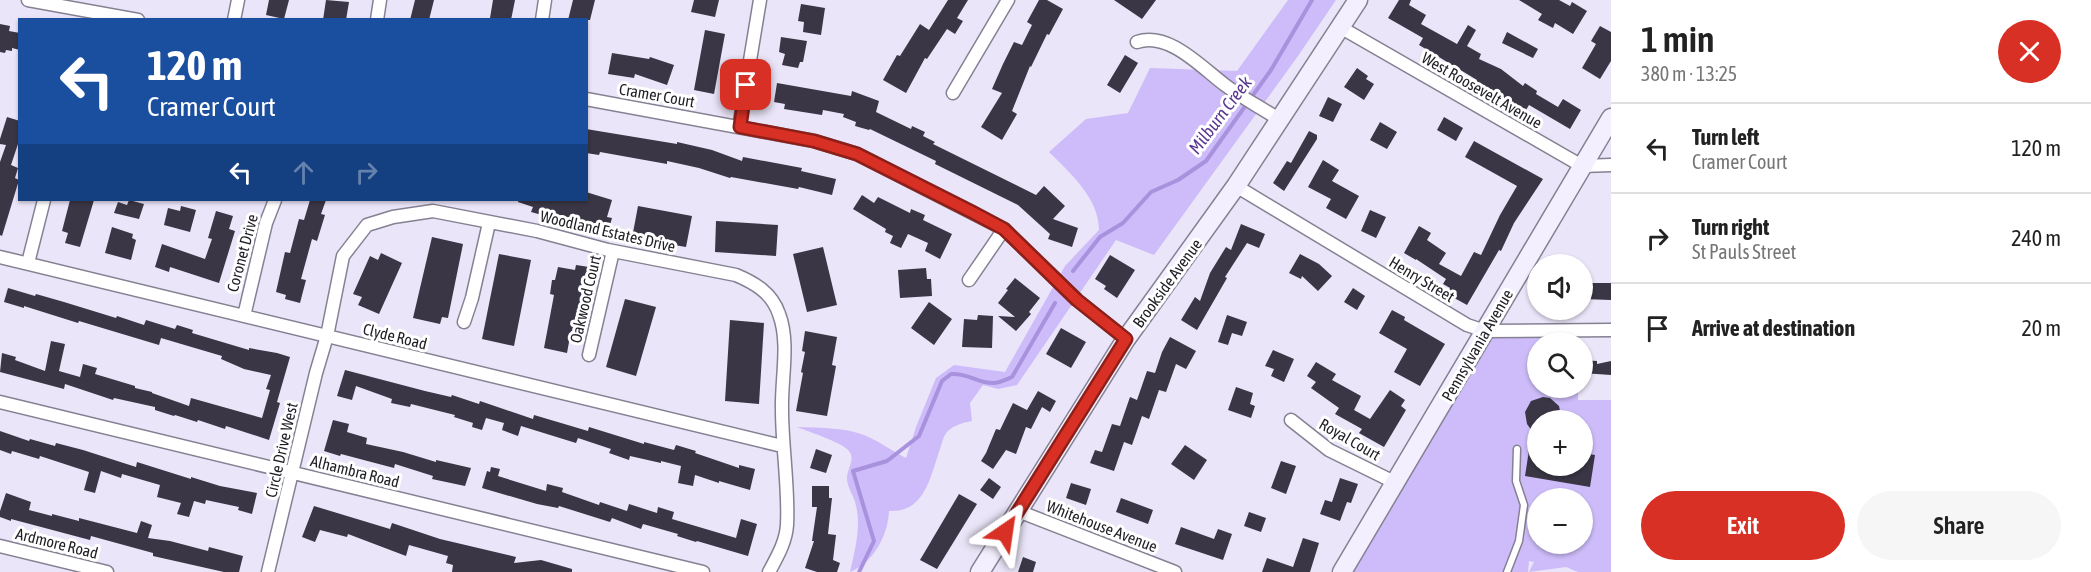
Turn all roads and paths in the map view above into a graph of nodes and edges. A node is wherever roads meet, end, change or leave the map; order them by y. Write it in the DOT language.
graph roads {
  1 [pos="28,0"];
  2 [pos="238,0"];
  3 [pos="380,0"];
  4 [pos="545,0"];
  5 [pos="760,0"];
  6 [pos="1008,0"];
  7 [pos="1358,0"];
  8 [pos="127,18"];
  9 [pos="234,18"];
  10 [pos="377,18"];
  11 [pos="542,18"];
  12 [pos="1340,27"];
  13 [pos="1137,42"];
  14 [pos="953,93"];
  15 [pos="588,99"];
  16 [pos="1611,118"];
  17 [pos="1280,120"];
  18 [pos="740,127"];
  19 [pos="1611,165"];
  20 [pos="1582,166"];
  21 [pos="1236,186"];
  22 [pos="44,201"];
  23 [pos="275,201"];
  24 [pos="489,223"];
  25 [pos="1004,229"];
  26 [pos="613,250"];
  27 [pos="0,257"];
  28 [pos="28,264"];
  29 [pos="969,280"];
  30 [pos="244,316"];
  31 [pos="464,322"];
  32 [pos="1611,330"];
  33 [pos="1485,331"];
  34 [pos="327,336"];
  35 [pos="1126,339"];
  36 [pos="590,355"];
  37 [pos="0,402"];
  38 [pos="1291,420"];
  39 [pos="782,446"];
  40 [pos="1518,449"];
  41 [pos="292,472"];
  42 [pos="1395,483"];
  43 [pos="1018,512"];
  44 [pos="0,546"];
  45 [pos="107,572"];
  46 [pos="268,572"];
  47 [pos="703,572"];
  48 [pos="769,572"];
  49 [pos="980,572"];
  50 [pos="1175,572"];
  51 [pos="1342,572"];
  52 [pos="1506,572"];
  1 -- 8 [label="street"];
  2 -- 9 [label="street"];
  3 -- 10 [label="street"];
  4 -- 11 [label="street"];
  5 -- 18 [label="street"];
  6 -- 14 [label="street"];
  7 -- 12 [label="main road, Brookside Avenue"];
  12 -- 17 [label="main road, Brookside Avenue"];
  12 -- 20 [label="street, West Roosevelt Avenue"];
  13 -- 17 [label="street"];
  15 -- 18 [label="street, Cramer Court"];
  16 -- 20 [label="main road, Pennsylvania Avenue"];
  17 -- 21 [label="main road, Brookside Avenue"];
  18 -- 25 [label="street, Cramer Court"];
  19 -- 20 [label="street"];
  20 -- 33 [label="main road, Pennsylvania Avenue"];
  21 -- 33 [label="street, Henry Street"];
  21 -- 35 [label="main road, Brookside Avenue"];
  22 -- 28 [label="street"];
  23 -- 30 [label="street, Coronet Drive"];
  24 -- 26 [label="street, Woodland Estates Drive"];
  24 -- 31 [label="street"];
  24 -- 34 [label="street, Woodland Estates Drive"];
  25 -- 29 [label="street"];
  25 -- 35 [label="street, Cramer Court"];
  26 -- 36 [label="street, Oakwood Court"];
  26 -- 39 [label="street, Woodland Estates Drive"];
  27 -- 28 [label="street, Clyde Road"];
  28 -- 30 [label="street, Clyde Road"];
  30 -- 34 [label="street, Clyde Road"];
  32 -- 33 [label="street, Henry Street"];
  33 -- 42 [label="main road, Pennsylvania Avenue"];
  34 -- 39 [label="street, Clyde Road"];
  34 -- 41 [label="street, Circle Drive West"];
  35 -- 43 [label="main road, Brookside Avenue"];
  37 -- 41 [label="street, Alhambra Road"];
  38 -- 42 [label="street, Royal Court"];
  39 -- 48 [label="street, Woodland Estates Drive"];
  40 -- 52 [label="lane"];
  41 -- 46 [label="street, Circle Drive West"];
  41 -- 47 [label="street, Alhambra Road"];
  42 -- 51 [label="main road, Pennsylvania Avenue"];
  43 -- 49 [label="main road, Brookside Avenue"];
  43 -- 50 [label="street, Whitehouse Avenue"];
  44 -- 45 [label="street, Ardmore Road"];
}
